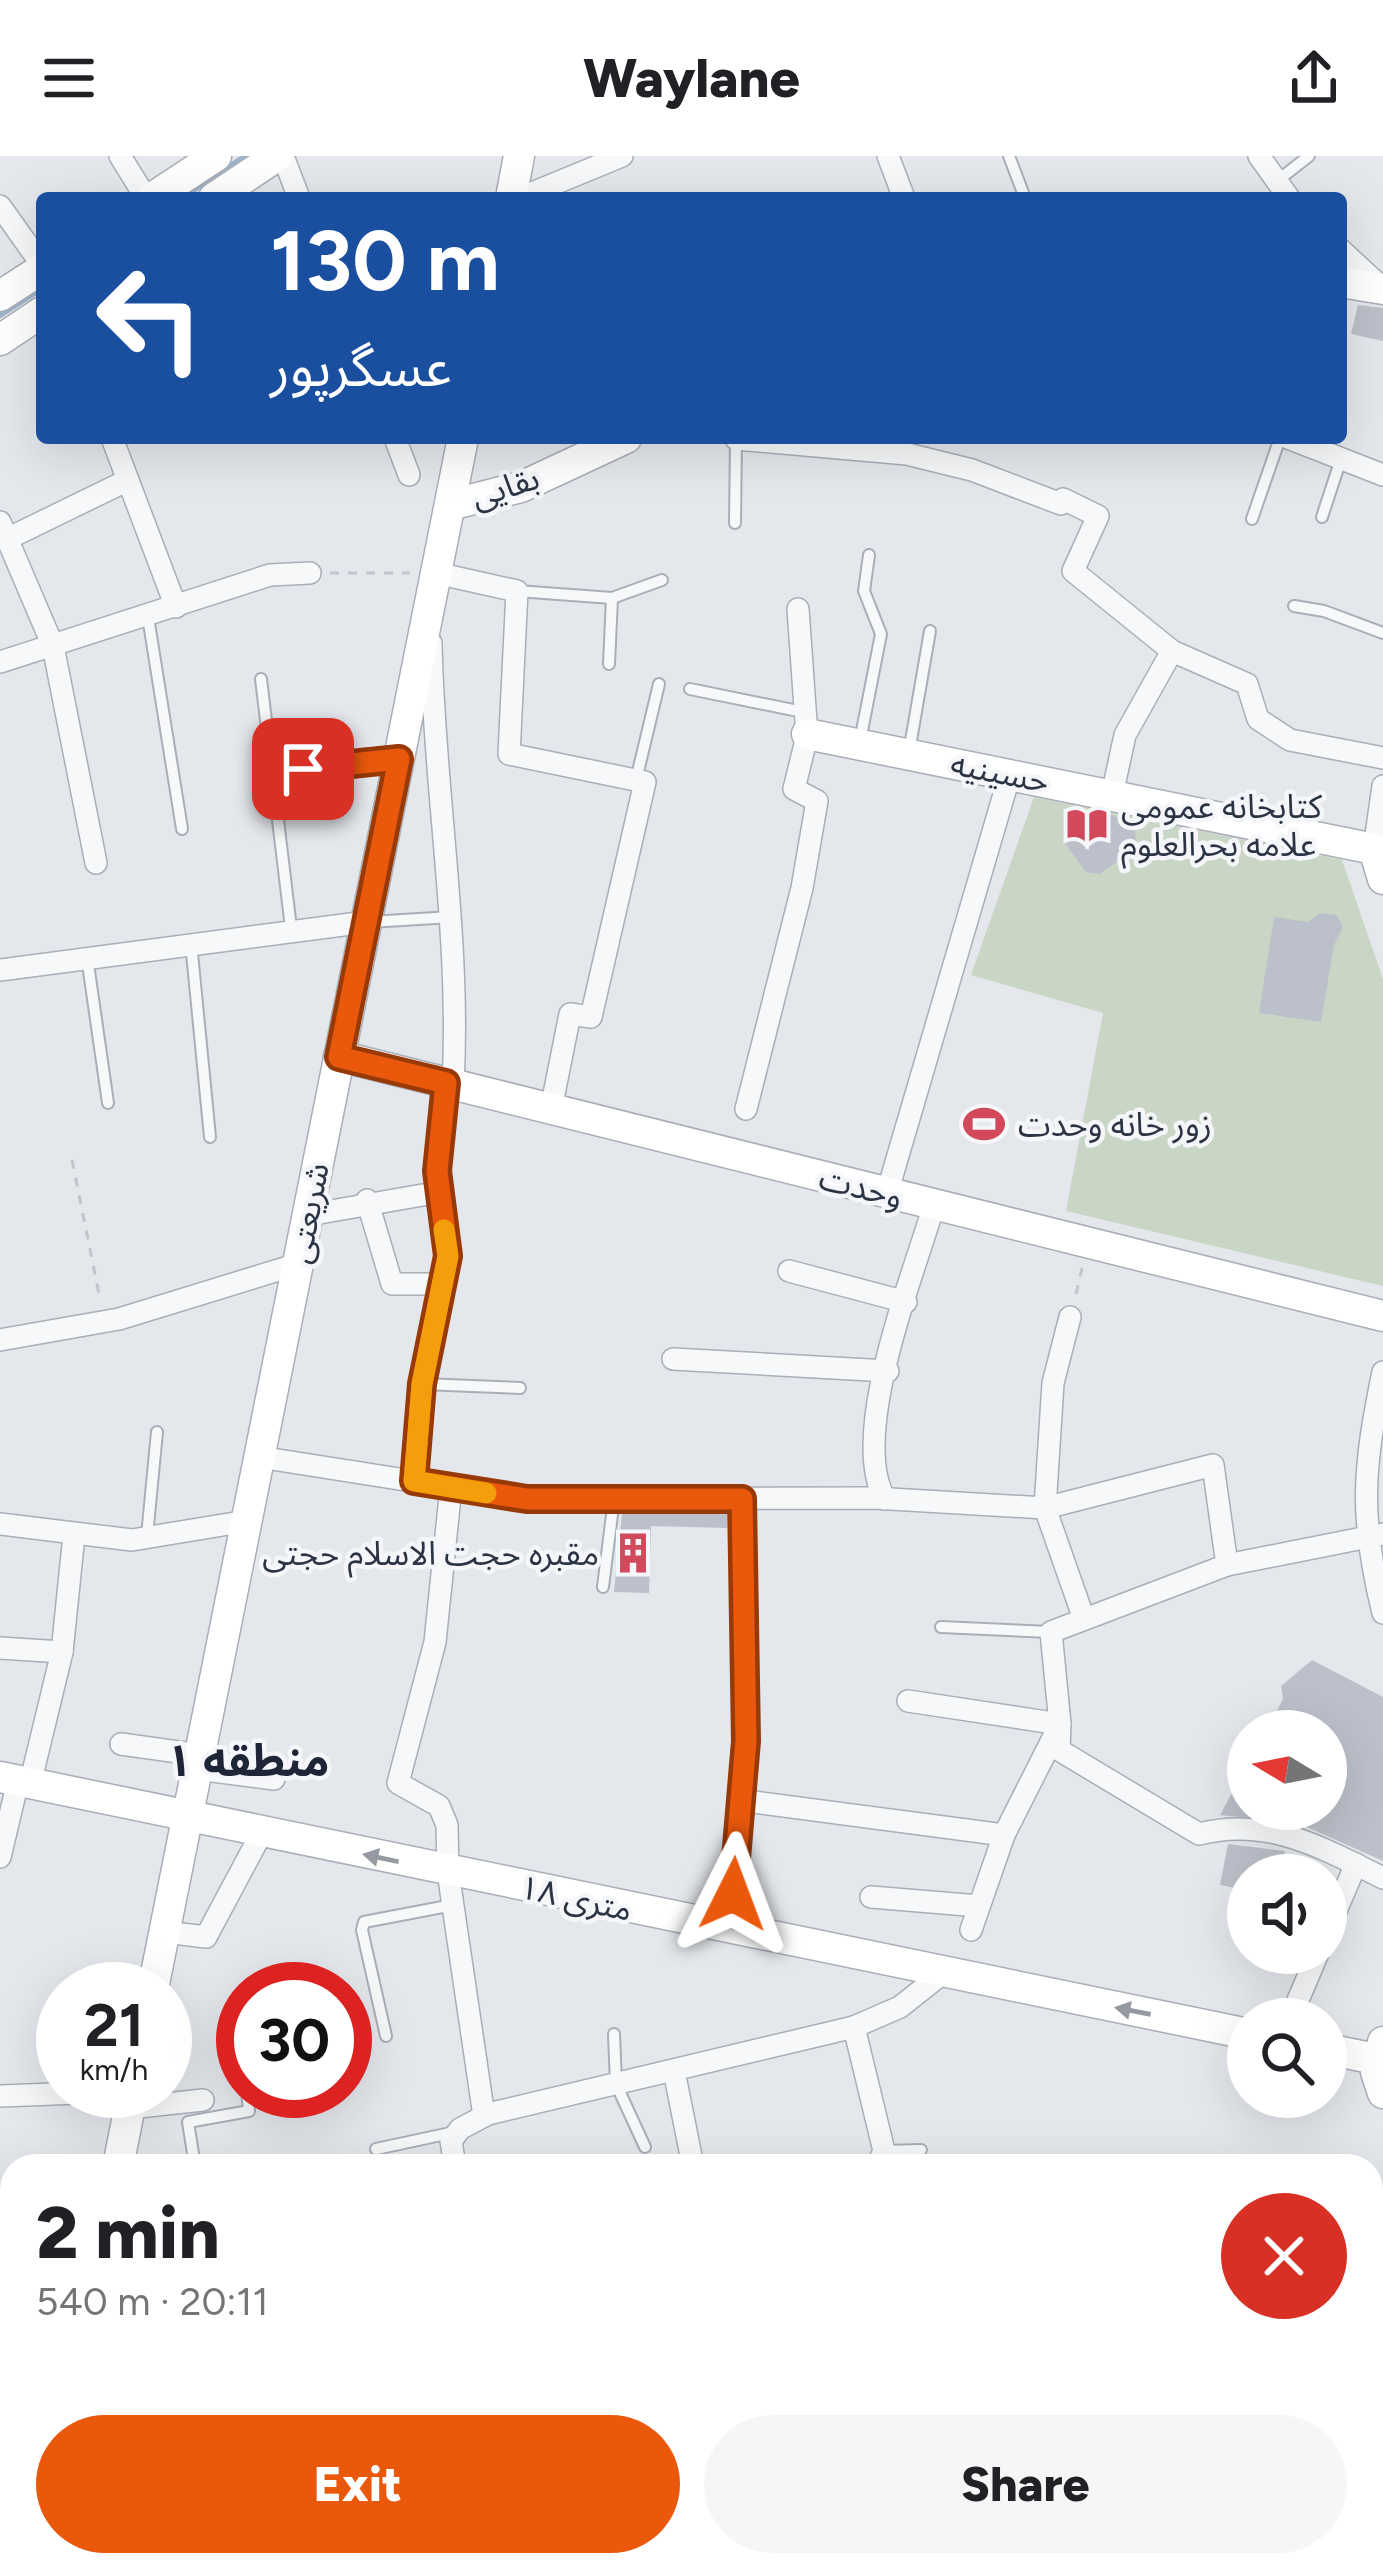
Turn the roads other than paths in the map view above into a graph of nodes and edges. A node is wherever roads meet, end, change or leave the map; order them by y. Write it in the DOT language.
graph roads {
  1 [pos="121,156"];
  2 [pos="216,156"];
  3 [pos="280,156"];
  4 [pos="519,156"];
  5 [pos="622,156"];
  6 [pos="888,156"];
  7 [pos="1009,156"];
  8 [pos="1259,156"];
  9 [pos="1309,156"];
  10 [pos="1283,190"];
  11 [pos="145,192"];
  12 [pos="159,192"];
  13 [pos="223,192"];
  14 [pos="296,192"];
  15 [pos="512,192"];
  16 [pos="535,192"];
  17 [pos="902,192"];
  18 [pos="1023,192"];
  19 [pos="0,206"];
  20 [pos="1347,255"];
  21 [pos="36,258"];
  22 [pos="36,271"];
  23 [pos="1347,283"];
  24 [pos="1383,288"];
  25 [pos="0,296"];
  26 [pos="36,316"];
  27 [pos="0,340"];
  28 [pos="114,444"];
  29 [pos="397,444"];
  30 [pos="462,444"];
  31 [pos="606,444"];
  32 [pos="736,444"];
  33 [pos="859,444"];
  34 [pos="1282,444"];
  35 [pos="1300,444"];
  36 [pos="908,446"];
  37 [pos="1341,459"];
  38 [pos="409,475"];
  39 [pos="1383,475"];
  40 [pos="128,480"];
  41 [pos="450,505"];
  42 [pos="1322,517"];
  43 [pos="1252,519"];
  44 [pos="735,523"];
  45 [pos="4,531"];
  46 [pos="869,555"];
  47 [pos="310,573"];
  48 [pos="662,580"];
  49 [pos="433,588"];
  50 [pos="517,591"];
  51 [pos="612,598"];
  52 [pos="1294,606"];
  53 [pos="176,607"];
  54 [pos="798,609"];
  55 [pos="148,616"];
  56 [pos="930,631"];
  57 [pos="1383,633"];
  58 [pos="53,646"];
  59 [pos="1172,651"];
  60 [pos="0,662"];
  61 [pos="609,664"];
  62 [pos="262,679"];
  63 [pos="659,685"];
  64 [pos="690,689"];
  65 [pos="805,723"];
  66 [pos="860,744"];
  67 [pos="908,754"];
  68 [pos="1383,758"];
  69 [pos="399,759"];
  70 [pos="303,769"];
  71 [pos="1010,774"];
  72 [pos="636,780"];
  73 [pos="1383,786"];
  74 [pos="1112,795"];
  75 [pos="182,829"];
  76 [pos="1374,848"];
  77 [pos="96,863"];
  78 [pos="1383,879"];
  79 [pos="451,917"];
  80 [pos="366,922"];
  81 [pos="292,928"];
  82 [pos="191,943"];
  83 [pos="87,958"];
  84 [pos="0,970"];
  85 [pos="339,1057"];
  86 [pos="449,1084"];
  87 [pos="108,1103"];
  88 [pos="551,1109"];
  89 [pos="746,1109"];
  90 [pos="210,1137"];
  91 [pos="440,1192"];
  92 [pos="887,1193"];
  93 [pos="368,1201"];
  94 [pos="934,1205"];
  95 [pos="308,1215"];
  96 [pos="298,1264"];
  97 [pos="789,1271"];
  98 [pos="444,1284"];
  99 [pos="906,1302"];
  100 [pos="1383,1316"];
  101 [pos="1070,1317"];
  102 [pos="0,1340"];
  103 [pos="673,1359"];
  104 [pos="888,1371"];
  105 [pos="1383,1372"];
  106 [pos="422,1384"];
  107 [pos="520,1388"];
  108 [pos="157,1432"];
  109 [pos="259,1457"];
  110 [pos="414,1481"];
  111 [pos="451,1487"];
  112 [pos="614,1499"];
  113 [pos="742,1499"];
  114 [pos="886,1499"];
  115 [pos="1045,1508"];
  116 [pos="247,1521"];
  117 [pos="0,1524"];
  118 [pos="74,1534"];
  119 [pos="1374,1536"];
  120 [pos="146,1539"];
  121 [pos="1227,1565"];
  122 [pos="603,1587"];
  123 [pos="1383,1613"];
  124 [pos="1084,1619"];
  125 [pos="941,1627"];
  126 [pos="1052,1631"];
  127 [pos="0,1648"];
  128 [pos="62,1652"];
  129 [pos="908,1701"];
  130 [pos="1060,1724"];
  131 [pos="121,1744"];
  132 [pos="198,1762"];
  133 [pos="274,1780"];
  134 [pos="16,1781"];
  135 [pos="739,1800"];
  136 [pos="187,1818"];
  137 [pos="261,1834"];
  138 [pos="1004,1835"];
  139 [pos="0,1857"];
  140 [pos="1356,1864"];
  141 [pos="448,1872"];
  142 [pos="1383,1878"];
  143 [pos="1347,1885"];
  144 [pos="871,1897"];
  145 [pos="453,1905"];
  146 [pos="979,1906"];
  147 [pos="731,1930"];
  148 [pos="971,1930"];
  149 [pos="164,1932"];
  150 [pos="158,1962"];
  151 [pos="943,1973"];
  152 [pos="854,2026"];
  153 [pos="1227,2030"];
  154 [pos="614,2034"];
  155 [pos="386,2036"];
  156 [pos="1347,2049"];
  157 [pos="1380,2050"];
  158 [pos="674,2071"];
  159 [pos="616,2084"];
  160 [pos="1383,2093"];
  161 [pos="0,2096"];
  162 [pos="36,2096"];
  163 [pos="192,2100"];
  164 [pos="203,2100"];
  165 [pos="484,2116"];
  166 [pos="216,2117"];
  167 [pos="128,2118"];
  168 [pos="459,2131"];
  169 [pos="645,2146"];
  170 [pos="376,2149"];
  171 [pos="921,2150"];
  172 [pos="120,2154"];
  173 [pos="193,2154"];
  174 [pos="453,2154"];
  175 [pos="691,2154"];
  176 [pos="880,2154"];
  177 [pos="903,2154"];
  1 -- 11 [label="street"];
  2 -- 12 [label="street"];
  3 -- 13 [label="street"];
  3 -- 14 [label="street"];
  4 -- 15 [label="street"];
  5 -- 16 [label="street"];
  6 -- 17 [label="street"];
  7 -- 18 [label="lane"];
  8 -- 10 [label="street"];
  9 -- 10 [label="lane"];
  19 -- 21 [label="street"];
  20 -- 24 [label="street"];
  22 -- 25 [label="street"];
  23 -- 24 [label="street"];
  26 -- 27 [label="street"];
  28 -- 40 [label="street"];
  29 -- 38 [label="street"];
  30 -- 41 [label="street, شریعتی"];
  31 -- 41 [label="street, بقایی"];
  32 -- 44 [label="lane"];
  33 -- 36 [label="street"];
  34 -- 43 [label="lane"];
  35 -- 37 [label="street"];
  36 -- 59 [label="street"];
  37 -- 39 [label="street"];
  37 -- 42 [label="lane"];
  40 -- 45 [label="street"];
  40 -- 53 [label="street"];
  41 -- 49 [label="street, شریعتی"];
  45 -- 58 [label="street"];
  46 -- 66 [label="lane"];
  47 -- 53 [label="street"];
  48 -- 51 [label="lane"];
  49 -- 50 [label="street"];
  49 -- 69 [label="street, شریعتی"];
  49 -- 79 [label="street"];
  50 -- 51 [label="lane"];
  50 -- 72 [label="street"];
  51 -- 61 [label="lane"];
  52 -- 57 [label="lane"];
  53 -- 55 [label="street"];
  54 -- 65 [label="street"];
  55 -- 58 [label="street"];
  55 -- 75 [label="lane"];
  56 -- 67 [label="lane"];
  58 -- 60 [label="street"];
  58 -- 77 [label="street"];
  59 -- 68 [label="street"];
  59 -- 74 [label="street"];
  62 -- 81 [label="lane"];
  63 -- 72 [label="lane"];
  64 -- 65 [label="lane"];
  65 -- 66 [label="street, حسینیه"];
  65 -- 89 [label="street"];
  66 -- 67 [label="street, حسینیه"];
  67 -- 71 [label="street, حسینیه"];
  69 -- 70 [label="street"];
  69 -- 80 [label="street, شریعتی"];
  71 -- 74 [label="street, حسینیه"];
  71 -- 92 [label="street"];
  72 -- 88 [label="street"];
  73 -- 76 [label="street"];
  74 -- 76 [label="street, حسینیه"];
  76 -- 78 [label="street"];
  79 -- 80 [label="lane"];
  79 -- 86 [label="street"];
  80 -- 81 [label="street"];
  80 -- 85 [label="street, شریعتی"];
  81 -- 82 [label="street"];
  82 -- 83 [label="street"];
  82 -- 90 [label="lane"];
  83 -- 84 [label="street"];
  83 -- 87 [label="lane"];
  85 -- 86 [label="street, وحدت"];
  85 -- 95 [label="street, شریعتی"];
  86 -- 88 [label="street, وحدت"];
  86 -- 91 [label="street"];
  88 -- 92 [label="street, وحدت"];
  91 -- 93 [label="street"];
  91 -- 98 [label="street"];
  92 -- 94 [label="street, وحدت"];
  93 -- 95 [label="street"];
  93 -- 98 [label="street"];
  94 -- 99 [label="street"];
  94 -- 100 [label="street, وحدت"];
  95 -- 96 [label="street, شریعتی"];
  96 -- 102 [label="street"];
  96 -- 109 [label="street, شریعتی"];
  97 -- 99 [label="street"];
  98 -- 106 [label="street"];
  99 -- 104 [label="street"];
  101 -- 115 [label="street"];
  103 -- 104 [label="street"];
  104 -- 114 [label="street"];
  105 -- 119 [label="street"];
  106 -- 107 [label="lane"];
  106 -- 110 [label="street"];
  108 -- 120 [label="lane"];
  109 -- 110 [label="street"];
  109 -- 116 [label="street, شریعتی"];
  110 -- 111 [label="street"];
  111 -- 112 [label="street"];
  111 -- 141 [label="street"];
  112 -- 113 [label="street"];
  112 -- 122 [label="lane"];
  113 -- 114 [label="street"];
  113 -- 135 [label="street"];
  114 -- 115 [label="street"];
  115 -- 121 [label="street"];
  115 -- 124 [label="street"];
  116 -- 120 [label="street"];
  116 -- 132 [label="street, شریعتی"];
  117 -- 118 [label="street"];
  118 -- 120 [label="street"];
  118 -- 128 [label="street"];
  119 -- 121 [label="street"];
  119 -- 123 [label="street"];
  121 -- 124 [label="street"];
  124 -- 126 [label="street"];
  125 -- 126 [label="lane"];
  126 -- 130 [label="street"];
  127 -- 128 [label="street"];
  128 -- 134 [label="street"];
  129 -- 130 [label="street"];
  130 -- 138 [label="street"];
  130 -- 140 [label="street"];
  131 -- 132 [label="street"];
  132 -- 133 [label="street"];
  132 -- 136 [label="street, شریعتی"];
  134 -- 136 [label="street, ۱۸ متری"];
  134 -- 139 [label="street"];
  135 -- 138 [label="street"];
  135 -- 147 [label="street"];
  136 -- 137 [label="street, ۱۸ متری"];
  136 -- 149 [label="street, شریعتی"];
  141 -- 137 [label="street, ۱۸ متری, one-way"];
  137 -- 149 [label="street"];
  138 -- 146 [label="street"];
  140 -- 142 [label="street"];
  140 -- 143 [label="street"];
  141 -- 145 [label="street"];
  141 -- 147 [label="street, ۱۸ متری"];
  144 -- 146 [label="street"];
  145 -- 155 [label="lane"];
  145 -- 165 [label="street"];
  146 -- 148 [label="street"];
  147 -- 151 [label="street, ۱۸ متری"];
  149 -- 150 [label="street, شریعتی"];
  151 -- 152 [label="street"];
  153 -- 151 [label="street, ۱۸ متری, one-way"];
  152 -- 158 [label="street"];
  152 -- 176 [label="street"];
  154 -- 159 [label="lane"];
  156 -- 157 [label="street"];
  157 -- 160 [label="street"];
  158 -- 159 [label="street"];
  158 -- 175 [label="street"];
  159 -- 165 [label="street"];
  159 -- 169 [label="lane"];
  161 -- 162 [label="street"];
  163 -- 164 [label="street"];
  165 -- 168 [label="street"];
  166 -- 173 [label="lane"];
  167 -- 172 [label="street"];
  168 -- 170 [label="lane"];
  168 -- 174 [label="street"];
  171 -- 177 [label="lane"];
}
